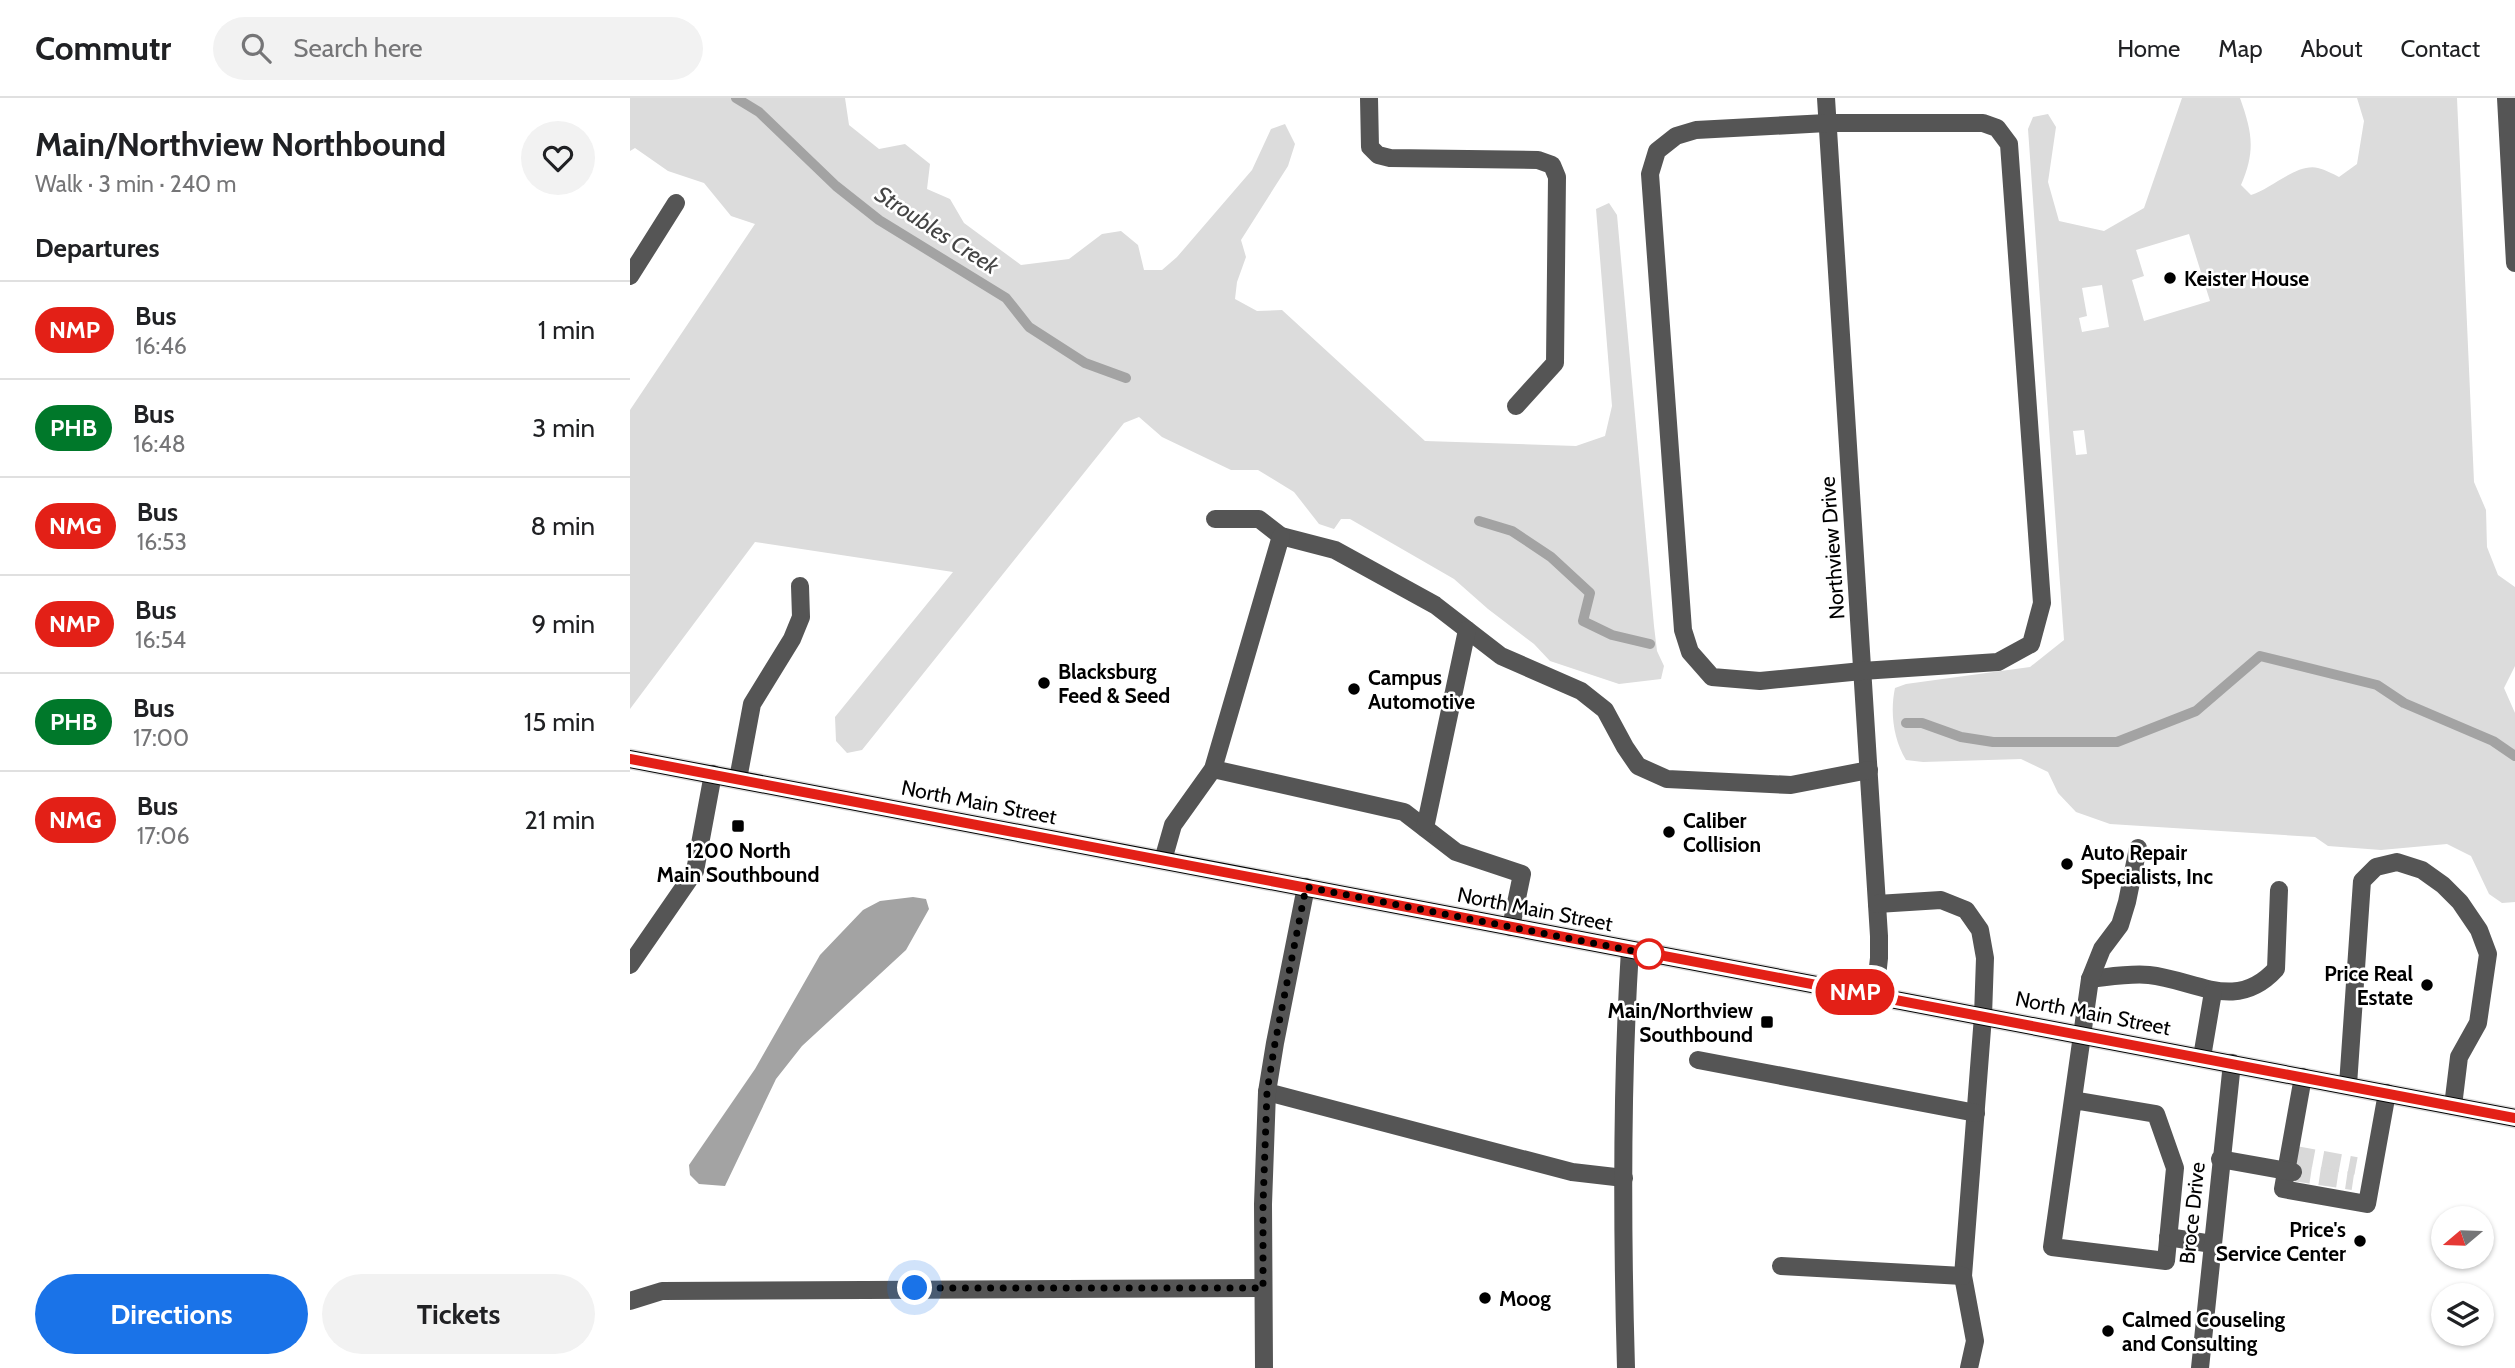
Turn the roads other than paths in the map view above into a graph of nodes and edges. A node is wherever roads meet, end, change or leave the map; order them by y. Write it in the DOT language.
graph roads {
  1 [pos="1369,98"];
  2 [pos="1826,98"];
  3 [pos="2506,98"];
  4 [pos="1828,124"];
  5 [pos="676,202"];
  6 [pos="2515,263"];
  7 [pos="630,276"];
  8 [pos="1516,406"];
  9 [pos="1215,519"];
  10 [pos="1281,536"];
  11 [pos="800,586"];
  12 [pos="1468,630"];
  13 [pos="1862,671"];
  14 [pos="630,759"];
  15 [pos="1213,769"];
  16 [pos="1868,769"];
  17 [pos="713,774"];
  18 [pos="738,779"];
  19 [pos="1425,828"];
  20 [pos="2138,848"];
  21 [pos="1163,860"];
  22 [pos="1306,887"];
  23 [pos="2279,890"];
  24 [pos="1877,904"];
  25 [pos="1511,927"];
  26 [pos="1630,950"];
  27 [pos="630,965"];
  28 [pos="2090,979"];
  29 [pos="2213,992"];
  30 [pos="1875,995"];
  31 [pos="1983,1016"];
  32 [pos="2082,1034"];
  33 [pos="2202,1057"];
  34 [pos="1698,1060"];
  35 [pos="2232,1063"];
  36 [pos="2303,1077"];
  37 [pos="2348,1085"];
  38 [pos="1267,1092"];
  39 [pos="2387,1093"];
  40 [pos="2073,1100"];
  41 [pos="2453,1106"];
  42 [pos="1976,1113"];
  43 [pos="2515,1118"];
  44 [pos="2220,1159"];
  45 [pos="2291,1163"];
  46 [pos="1625,1178"];
  47 [pos="2168,1237"];
  48 [pos="2212,1244"];
  49 [pos="1781,1266"];
  50 [pos="1963,1276"];
  51 [pos="1263,1288"];
  52 [pos="630,1301"];
  53 [pos="1264,1368"];
  54 [pos="1626,1368"];
  55 [pos="1969,1368"];
  56 [pos="2200,1368"];
  1 -- 8 [label="street"];
  2 -- 4 [label="street, Northview Drive"];
  3 -- 6 [label="street"];
  4 -- 13 [label="street, Northview Drive"];
  4 -- 13 [label="street"];
  4 -- 13 [label="street"];
  5 -- 7 [label="street"];
  9 -- 10 [label="street"];
  10 -- 12 [label="street"];
  10 -- 15 [label="street"];
  11 -- 18 [label="street"];
  12 -- 16 [label="street"];
  12 -- 19 [label="street"];
  13 -- 16 [label="street, Northview Drive"];
  14 -- 17 [label="main road, North Main Street"];
  15 -- 19 [label="street"];
  15 -- 21 [label="street"];
  16 -- 24 [label="street, Northview Drive"];
  17 -- 18 [label="main road, North Main Street"];
  17 -- 27 [label="street"];
  18 -- 21 [label="main road, North Main Street"];
  19 -- 25 [label="street"];
  20 -- 28 [label="street"];
  21 -- 22 [label="main road, North Main Street"];
  22 -- 25 [label="main road, North Main Street"];
  22 -- 38 [label="street"];
  23 -- 29 [label="street"];
  24 -- 30 [label="street, Northview Drive"];
  24 -- 31 [label="street"];
  25 -- 26 [label="main road, North Main Street"];
  26 -- 30 [label="main road, North Main Street"];
  26 -- 46 [label="street"];
  28 -- 29 [label="street"];
  28 -- 32 [label="street"];
  29 -- 33 [label="street"];
  30 -- 31 [label="main road, North Main Street"];
  31 -- 32 [label="main road, North Main Street"];
  31 -- 42 [label="street"];
  32 -- 33 [label="main road, North Main Street"];
  32 -- 40 [label="street"];
  33 -- 35 [label="main road, North Main Street"];
  34 -- 42 [label="street"];
  35 -- 36 [label="main road, North Main Street"];
  35 -- 44 [label="street, Broce Drive"];
  36 -- 37 [label="main road, North Main Street"];
  36 -- 45 [label="street"];
  37 -- 39 [label="main road, North Main Street"];
  37 -- 41 [label="street"];
  38 -- 46 [label="street"];
  38 -- 51 [label="street"];
  39 -- 41 [label="main road, North Main Street"];
  39 -- 45 [label="street"];
  40 -- 47 [label="street"];
  40 -- 47 [label="street"];
  41 -- 43 [label="main road, North Main Street"];
  42 -- 50 [label="street"];
  44 -- 45 [label="street"];
  44 -- 48 [label="street, Broce Drive"];
  46 -- 54 [label="street"];
  47 -- 48 [label="street"];
  48 -- 56 [label="street, Broce Drive"];
  49 -- 50 [label="street"];
  50 -- 55 [label="street"];
  51 -- 52 [label="street"];
  51 -- 53 [label="street"];
}
